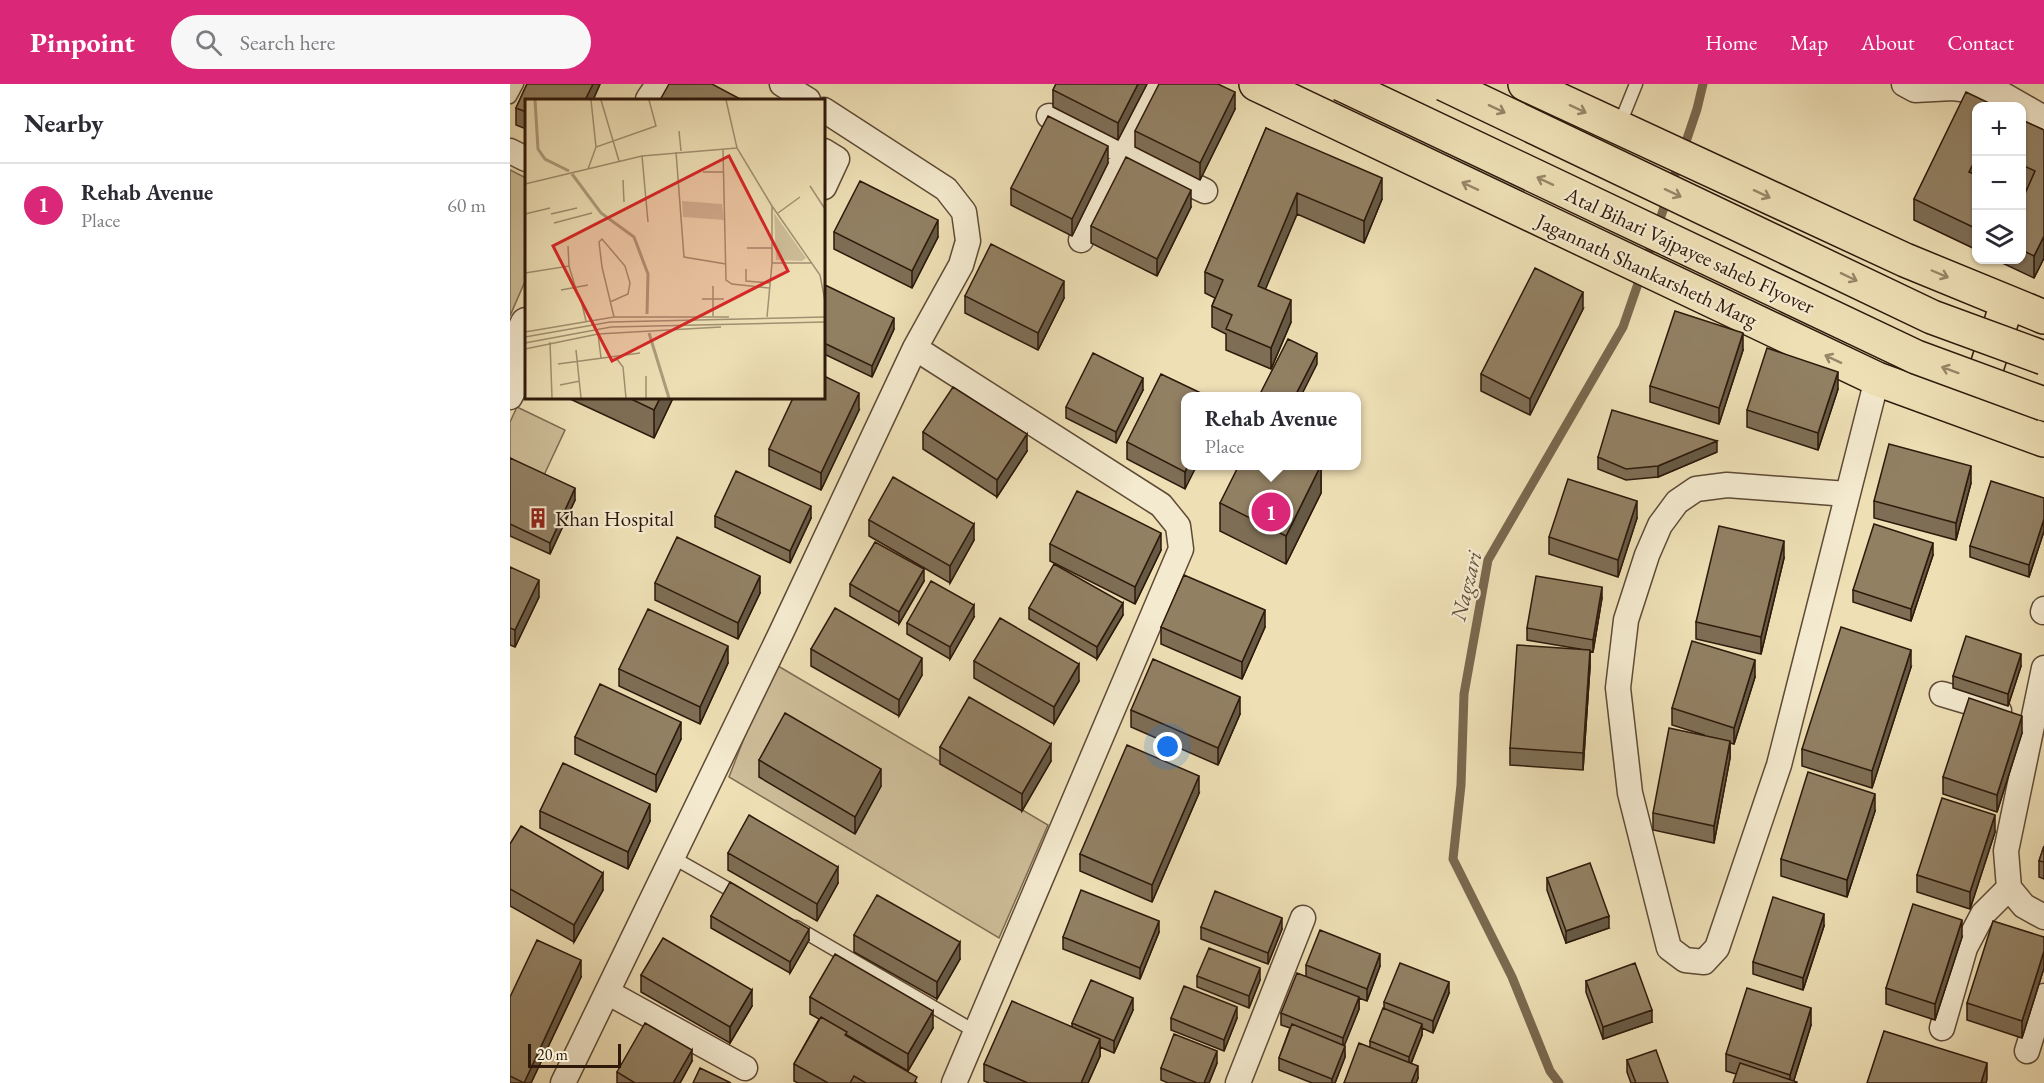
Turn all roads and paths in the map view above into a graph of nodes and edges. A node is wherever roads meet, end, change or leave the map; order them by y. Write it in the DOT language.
graph roads {
  1 [pos="517,84"];
  2 [pos="662,84"];
  3 [pos="782,84"];
  4 [pos="1160,84"];
  5 [pos="1256,84"];
  6 [pos="1341,84"];
  7 [pos="1444,84"];
  8 [pos="1525,84"];
  9 [pos="1636,84"];
  10 [pos="1904,84"];
  11 [pos="2000,89"];
  12 [pos="510,97"];
  13 [pos="652,99"];
  14 [pos="806,99"];
  15 [pos="825,111"];
  16 [pos="1049,116"];
  17 [pos="2044,118"];
  18 [pos="1619,127"];
  19 [pos="510,151"];
  20 [pos="825,152"];
  21 [pos="1125,153"];
  22 [pos="525,158"];
  23 [pos="825,185"];
  24 [pos="1205,192"];
  25 [pos="1081,240"];
  26 [pos="2007,303"];
  27 [pos="2043,314"];
  28 [pos="525,325"];
  29 [pos="915,348"];
  30 [pos="510,357"];
  31 [pos="2044,358"];
  32 [pos="525,368"];
  33 [pos="1877,380"];
  34 [pos="510,398"];
  35 [pos="2044,404"];
  36 [pos="1972,414"];
  37 [pos="2044,440"];
  38 [pos="1847,494"];
  39 [pos="2044,668"];
  40 [pos="1942,694"];
  41 [pos="2039,723"];
  42 [pos="672,857"];
  43 [pos="2010,888"];
  44 [pos="750,902"];
  45 [pos="2044,917"];
  46 [pos="780,918"];
  47 [pos="1303,918"];
  48 [pos="607,992"];
  49 [pos="2044,996"];
  50 [pos="1942,1028"];
  51 [pos="976,1032"];
  52 [pos="2026,1051"];
  53 [pos="745,1068"];
  54 [pos="562,1083"];
  55 [pos="954,1083"];
  56 [pos="1238,1083"];
  1 -- 12 [label="lane"];
  2 -- 13 [label="street"];
  3 -- 14 [label="street"];
  4 -- 21 [label="street"];
  33 -- 5 [label="main road, Jagannath Shankarsheth Marg, one-way"];
  35 -- 6 [label="main road, Atal Bihari Vajpayee saheb Flyover, one-way, bridge"];
  7 -- 31 [label="main road, Atal Bihari Vajpayee saheb Flyover, one-way, bridge"];
  8 -- 18 [label="main road, one-way"];
  9 -- 18 [label="lane"];
  10 -- 11 [label="street"];
  11 -- 17 [label="street"];
  15 -- 29 [label="street"];
  16 -- 21 [label="street"];
  18 -- 26 [label="main road, one-way"];
  19 -- 22 [label="street"];
  20 -- 23 [label="street"];
  21 -- 24 [label="street"];
  21 -- 25 [label="street"];
  26 -- 27 [label="main road"];
  26 -- 36 [label="main road"];
  28 -- 30 [label="street"];
  29 -- 42 [label="street"];
  29 -- 51 [label="street"];
  32 -- 34 [label="street"];
  33 -- 36 [label="main road, Jagannath Shankarsheth Marg"];
  33 -- 38 [label="street"];
  36 -- 37 [label="main road, Jagannath Shankarsheth Marg"];
  38 -- 38 [label="street"];
  39 -- 41 [label="street"];
  40 -- 41 [label="street"];
  41 -- 43 [label="street"];
  42 -- 44 [label="lane"];
  42 -- 48 [label="street"];
  43 -- 45 [label="street"];
  43 -- 50 [label="street"];
  46 -- 51 [label="lane"];
  47 -- 56 [label="street"];
  48 -- 53 [label="street"];
  48 -- 54 [label="street"];
  49 -- 52 [label="street"];
  51 -- 55 [label="street"];
}
